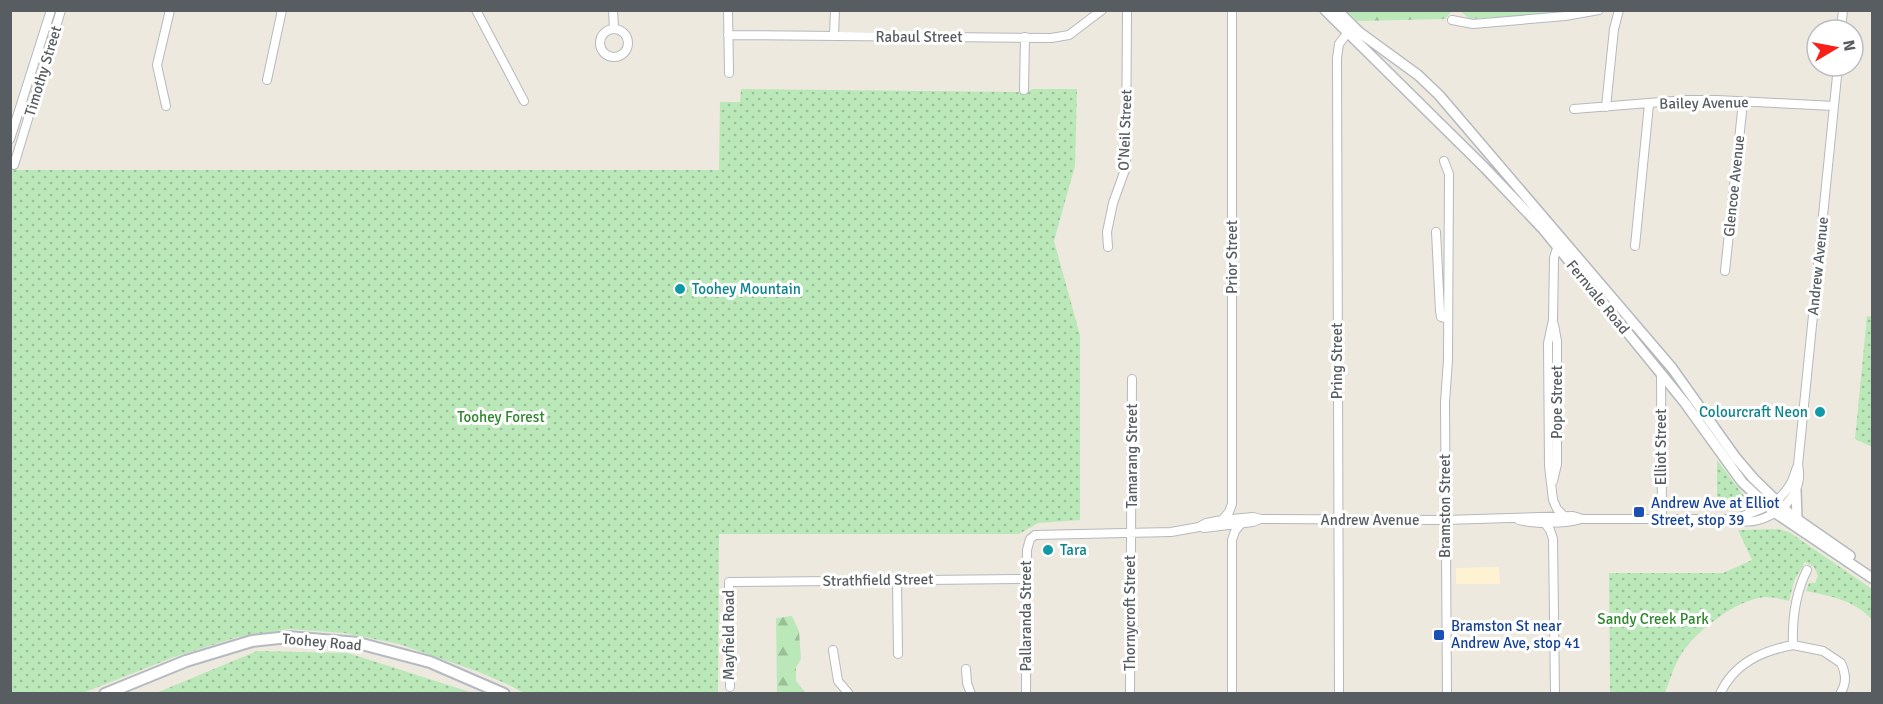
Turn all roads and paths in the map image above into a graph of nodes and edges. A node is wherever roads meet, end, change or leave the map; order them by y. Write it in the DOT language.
graph roads {
  1 [pos="51,10"];
  2 [pos="61,10"];
  3 [pos="170,10"];
  4 [pos="282,10"];
  5 [pos="476,10"];
  6 [pos="614,10"];
  7 [pos="728,10"];
  8 [pos="835,10"];
  9 [pos="1102,10"];
  10 [pos="1126,10"];
  11 [pos="1232,10"];
  12 [pos="1325,10"];
  13 [pos="1337,10"];
  14 [pos="1599,10"];
  15 [pos="1619,10"];
  16 [pos="1452,20"];
  17 [pos="614,28"];
  18 [pos="1348,32"];
  19 [pos="729,35"];
  20 [pos="834,36"];
  21 [pos="1025,37"];
  22 [pos="729,73"];
  23 [pos="1837,78"];
  24 [pos="267,80"];
  25 [pos="1024,90"];
  26 [pos="524,102"];
  27 [pos="1743,102"];
  28 [pos="1649,104"];
  29 [pos="166,106"];
  30 [pos="1834,106"];
  31 [pos="1606,107"];
  32 [pos="1574,109"];
  33 [pos="10,139"];
  34 [pos="1444,161"];
  35 [pos="14,165"];
  36 [pos="1436,232"];
  37 [pos="1562,245"];
  38 [pos="1635,246"];
  39 [pos="1108,247"];
  40 [pos="1725,271"];
  41 [pos="1448,319"];
  42 [pos="1661,375"];
  43 [pos="1132,380"];
  44 [pos="1798,465"];
  45 [pos="1796,490"];
  46 [pos="1553,500"];
  47 [pos="1232,504"];
  48 [pos="1775,506"];
  49 [pos="1544,519"];
  50 [pos="1563,519"];
  51 [pos="1662,519"];
  52 [pos="1797,519"];
  53 [pos="1337,520"];
  54 [pos="1445,520"];
  55 [pos="1242,521"];
  56 [pos="1222,523"];
  57 [pos="1131,533"];
  58 [pos="1030,539"];
  59 [pos="1553,539"];
  60 [pos="1232,540"];
  61 [pos="1807,570"];
  62 [pos="1872,572"];
  63 [pos="1872,578"];
  64 [pos="1027,579"];
  65 [pos="897,580"];
  66 [pos="729,582"];
  67 [pos="1793,645"];
  68 [pos="833,650"];
  69 [pos="898,654"];
  70 [pos="966,669"];
  71 [pos="730,687"];
  72 [pos="105,693"];
  73 [pos="504,693"];
  74 [pos="849,693"];
  75 [pos="971,693"];
  76 [pos="1026,693"];
  77 [pos="1130,693"];
  78 [pos="1232,693"];
  79 [pos="1339,693"];
  80 [pos="1447,693"];
  81 [pos="1555,693"];
  82 [pos="1720,693"];
  83 [pos="1840,693"];
  1 -- 33 [label="street, Timothy Street"];
  2 -- 35 [label="street, Timothy Street"];
  3 -- 29 [label="street"];
  4 -- 24 [label="street"];
  5 -- 26 [label="street"];
  6 -- 17 [label="street"];
  7 -- 19 [label="street"];
  8 -- 20 [label="street"];
  9 -- 21 [label="street, Rabaul Street"];
  10 -- 39 [label="street, O'Neil Street"];
  11 -- 47 [label="street, Prior Street"];
  12 -- 18 [label="street, Fernvale Road"];
  13 -- 37 [label="street, Fernvale Road"];
  14 -- 16 [label="street"];
  15 -- 31 [label="street"];
  18 -- 37 [label="street, Fernvale Road"];
  18 -- 53 [label="street, Pring Street"];
  19 -- 20 [label="street, Rabaul Street"];
  19 -- 22 [label="street"];
  20 -- 21 [label="street, Rabaul Street"];
  21 -- 25 [label="street"];
  23 -- 30 [label="street, Andrew Avenue"];
  27 -- 28 [label="street, Bailey Avenue"];
  27 -- 30 [label="street, Bailey Avenue"];
  27 -- 40 [label="street, Glencoe Avenue"];
  28 -- 31 [label="street, Bailey Avenue"];
  28 -- 38 [label="street"];
  30 -- 44 [label="street, Andrew Avenue"];
  31 -- 32 [label="street, Bailey Avenue"];
  34 -- 41 [label="street, Bramston Street"];
  36 -- 41 [label="street, Bramston Street"];
  37 -- 42 [label="street, Fernvale Road"];
  37 -- 46 [label="street, Pope Street"];
  37 -- 48 [label="street, Fernvale Road"];
  41 -- 54 [label="street, Bramston Street"];
  42 -- 48 [label="street, Fernvale Road"];
  42 -- 51 [label="street, Elliot Street"];
  43 -- 57 [label="street, Tamarang Street"];
  44 -- 45 [label="street, Andrew Avenue"];
  44 -- 48 [label="street, Andrew Avenue"];
  45 -- 48 [label="street, Andrew Avenue"];
  45 -- 52 [label="street"];
  46 -- 49 [label="street"];
  46 -- 50 [label="street"];
  47 -- 55 [label="street"];
  47 -- 56 [label="street"];
  48 -- 51 [label="street, Andrew Avenue"];
  48 -- 52 [label="street, Fernvale Road"];
  48 -- 63 [label="street, Fernvale Road"];
  49 -- 50 [label="street, Andrew Avenue"];
  49 -- 54 [label="street, Andrew Avenue"];
  49 -- 59 [label="street"];
  50 -- 51 [label="street, Andrew Avenue"];
  50 -- 59 [label="street"];
  52 -- 62 [label="street, Fernvale Road"];
  53 -- 54 [label="street, Andrew Avenue"];
  53 -- 55 [label="street, Andrew Avenue"];
  53 -- 79 [label="street, Pring Street"];
  54 -- 80 [label="street, Bramston Street"];
  55 -- 56 [label="street, Andrew Avenue"];
  55 -- 60 [label="street"];
  56 -- 57 [label="street, Andrew Avenue"];
  56 -- 60 [label="street"];
  57 -- 58 [label="street, Andrew Avenue"];
  57 -- 77 [label="street, Thornycroft Street"];
  58 -- 64 [label="street, Pallaranda Street"];
  59 -- 81 [label="street"];
  60 -- 78 [label="street"];
  61 -- 67 [label="street"];
  64 -- 65 [label="street, Strathfield Street"];
  64 -- 76 [label="street, Pallaranda Street"];
  65 -- 66 [label="street, Strathfield Street"];
  65 -- 69 [label="street"];
  66 -- 71 [label="street, Mayfield Road"];
  67 -- 82 [label="street"];
  67 -- 83 [label="street"];
  68 -- 74 [label="street"];
  70 -- 75 [label="street"];
  72 -- 73 [label="main road, Toohey Road"];
}
